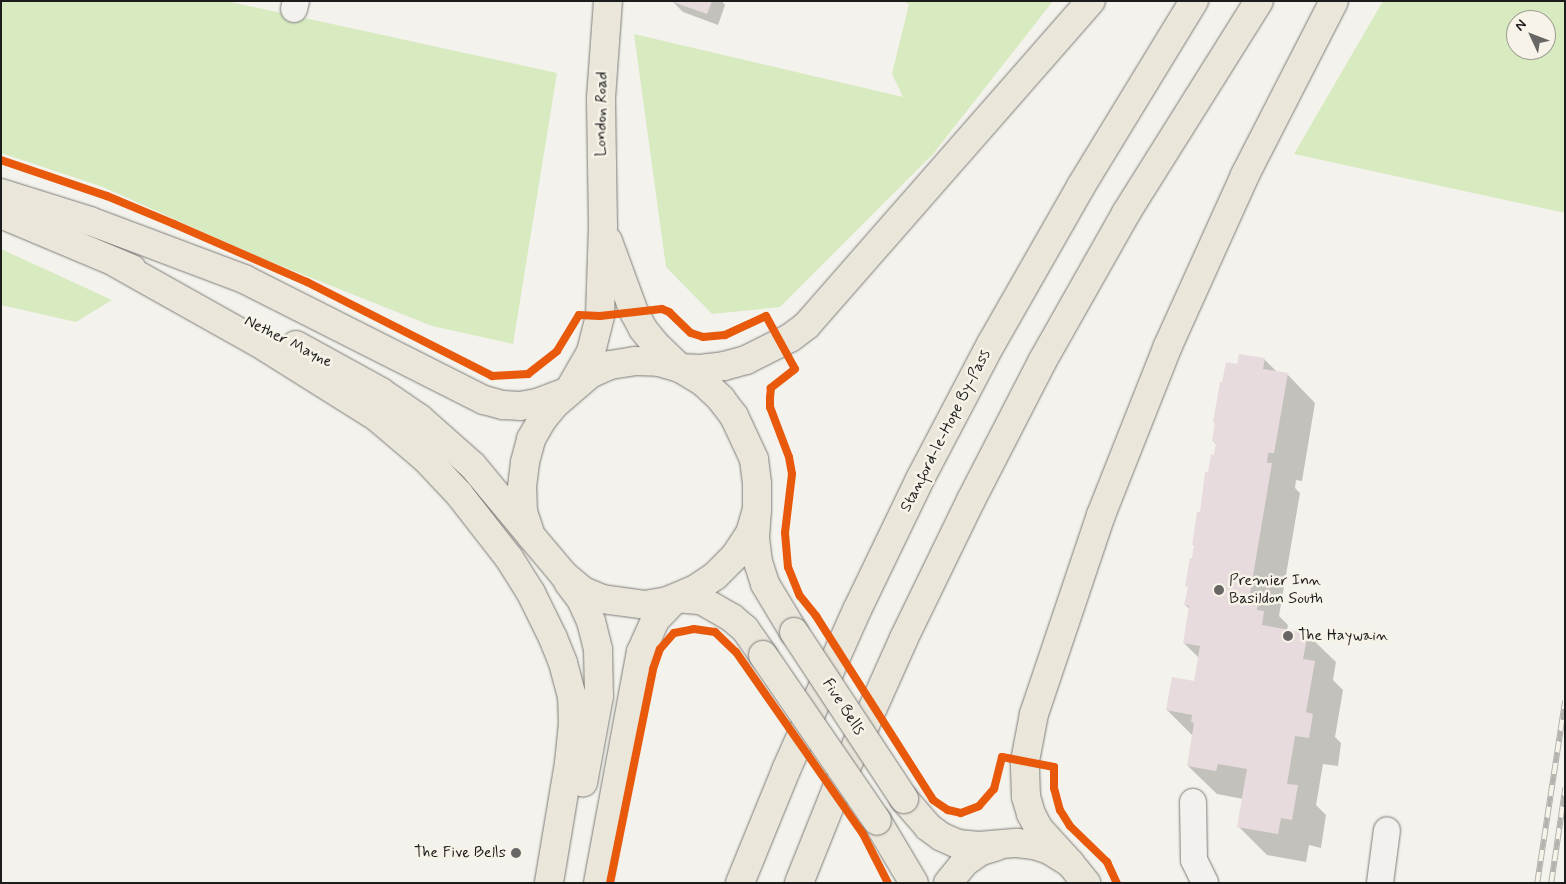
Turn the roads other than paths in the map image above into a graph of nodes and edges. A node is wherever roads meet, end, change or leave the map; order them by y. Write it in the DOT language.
graph roads {
  1 [pos="608,1"];
  2 [pos="1091,1"];
  3 [pos="1194,1"];
  4 [pos="1259,1"];
  5 [pos="1334,1"];
  6 [pos="1,193"];
  7 [pos="1,214"];
  8 [pos="603,227"];
  9 [pos="116,263"];
  10 [pos="680,368"];
  11 [pos="568,390"];
  12 [pos="757,509"];
  13 [pos="531,536"];
  14 [pos="564,575"];
  15 [pos="676,598"];
  16 [pos="1193,802"];
  17 [pos="1387,830"];
  18 [pos="998,845"];
  19 [pos="1078,873"];
  20 [pos="549,883"];
  21 [pos="565,883"];
  22 [pos="598,883"];
  23 [pos="740,883"];
  24 [pos="799,883"];
  25 [pos="914,883"];
  26 [pos="948,883"];
  27 [pos="1205,883"];
  28 [pos="1380,883"];
  1 -- 8 [label="main road, London Road"];
  2 -- 10 [label="main road"];
  3 -- 23 [label="main road, Stanford-le-Hope By-Pass"];
  4 -- 24 [label="main road"];
  5 -- 19 [label="main road"];
  6 -- 11 [label="main road"];
  7 -- 9 [label="main road, Nether Mayne"];
  8 -- 10 [label="main road, London Road"];
  8 -- 11 [label="main road, London Road"];
  9 -- 13 [label="main road, Nether Mayne"];
  9 -- 20 [label="main road"];
  10 -- 11 [label="main road, Five Bells"];
  10 -- 12 [label="main road, Five Bells"];
  11 -- 13 [label="main road, Five Bells"];
  12 -- 15 [label="main road, Five Bells"];
  12 -- 18 [label="main road, Five Bells, bridge"];
  13 -- 14 [label="main road, Five Bells"];
  14 -- 15 [label="main road, Five Bells"];
  14 -- 21 [label="main road"];
  15 -- 22 [label="main road"];
  15 -- 25 [label="main road, Five Bells, bridge"];
  16 -- 27 [label="lane"];
  17 -- 28 [label="lane"];
  18 -- 19 [label="main road, Five Bells"];
  18 -- 26 [label="main road, Five Bells"];
}
